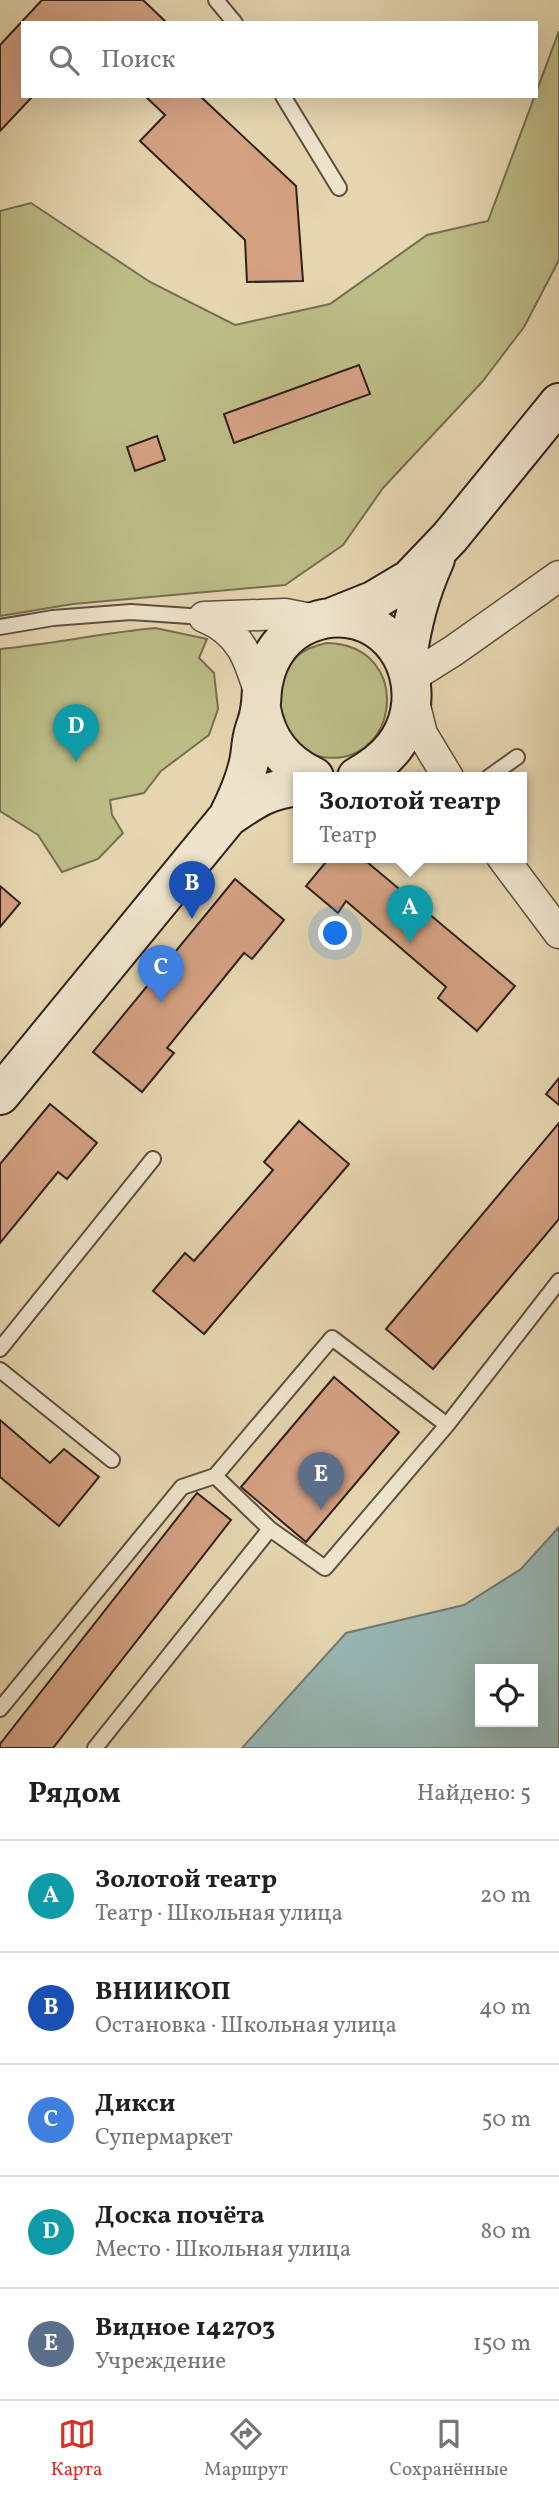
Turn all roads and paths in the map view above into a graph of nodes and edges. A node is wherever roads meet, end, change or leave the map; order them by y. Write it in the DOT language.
graph roads {
  1 [pos="216,0"];
  2 [pos="233,21"];
  3 [pos="284,98"];
  4 [pos="339,188"];
  5 [pos="559,403"];
  6 [pos="450,537"];
  7 [pos="559,576"];
  8 [pos="204,617"];
  9 [pos="325,619"];
  10 [pos="0,627"];
  11 [pos="409,678"];
  12 [pos="261,704"];
  13 [pos="517,757"];
  14 [pos="306,772"];
  15 [pos="364,772"];
  16 [pos="444,772"];
  17 [pos="496,772"];
  18 [pos="293,787"];
  19 [pos="228,817"];
  20 [pos="506,863"];
  21 [pos="559,933"];
  22 [pos="0,1096"];
  23 [pos="153,1160"];
  24 [pos="559,1281"];
  25 [pos="0,1349"];
  26 [pos="0,1370"];
  27 [pos="447,1425"];
  28 [pos="112,1460"];
  29 [pos="215,1476"];
  30 [pos="270,1529"];
  31 [pos="0,1709"];
  32 [pos="95,1748"];
  1 -- 2 [label="lane"];
  3 -- 4 [label="lane"];
  5 -- 6 [label="main road"];
  6 -- 9 [label="main road"];
  6 -- 11 [label="main road"];
  7 -- 11 [label="street"];
  8 -- 9 [label="street"];
  8 -- 10 [label="lane"];
  8 -- 12 [label="street"];
  9 -- 11 [label="main road"];
  9 -- 12 [label="main road"];
  11 -- 15 [label="main road"];
  11 -- 16 [label="street"];
  12 -- 14 [label="main road"];
  12 -- 19 [label="main road"];
  13 -- 17 [label="lane"];
  18 -- 19 [label="main road"];
  19 -- 22 [label="main road"];
  20 -- 21 [label="street"];
  23 -- 25 [label="lane"];
  24 -- 27 [label="lane"];
  26 -- 28 [label="lane"];
  27 -- 29 [label="lane"];
  27 -- 30 [label="lane"];
  29 -- 30 [label="lane"];
  29 -- 31 [label="lane"];
  30 -- 32 [label="lane"];
}
